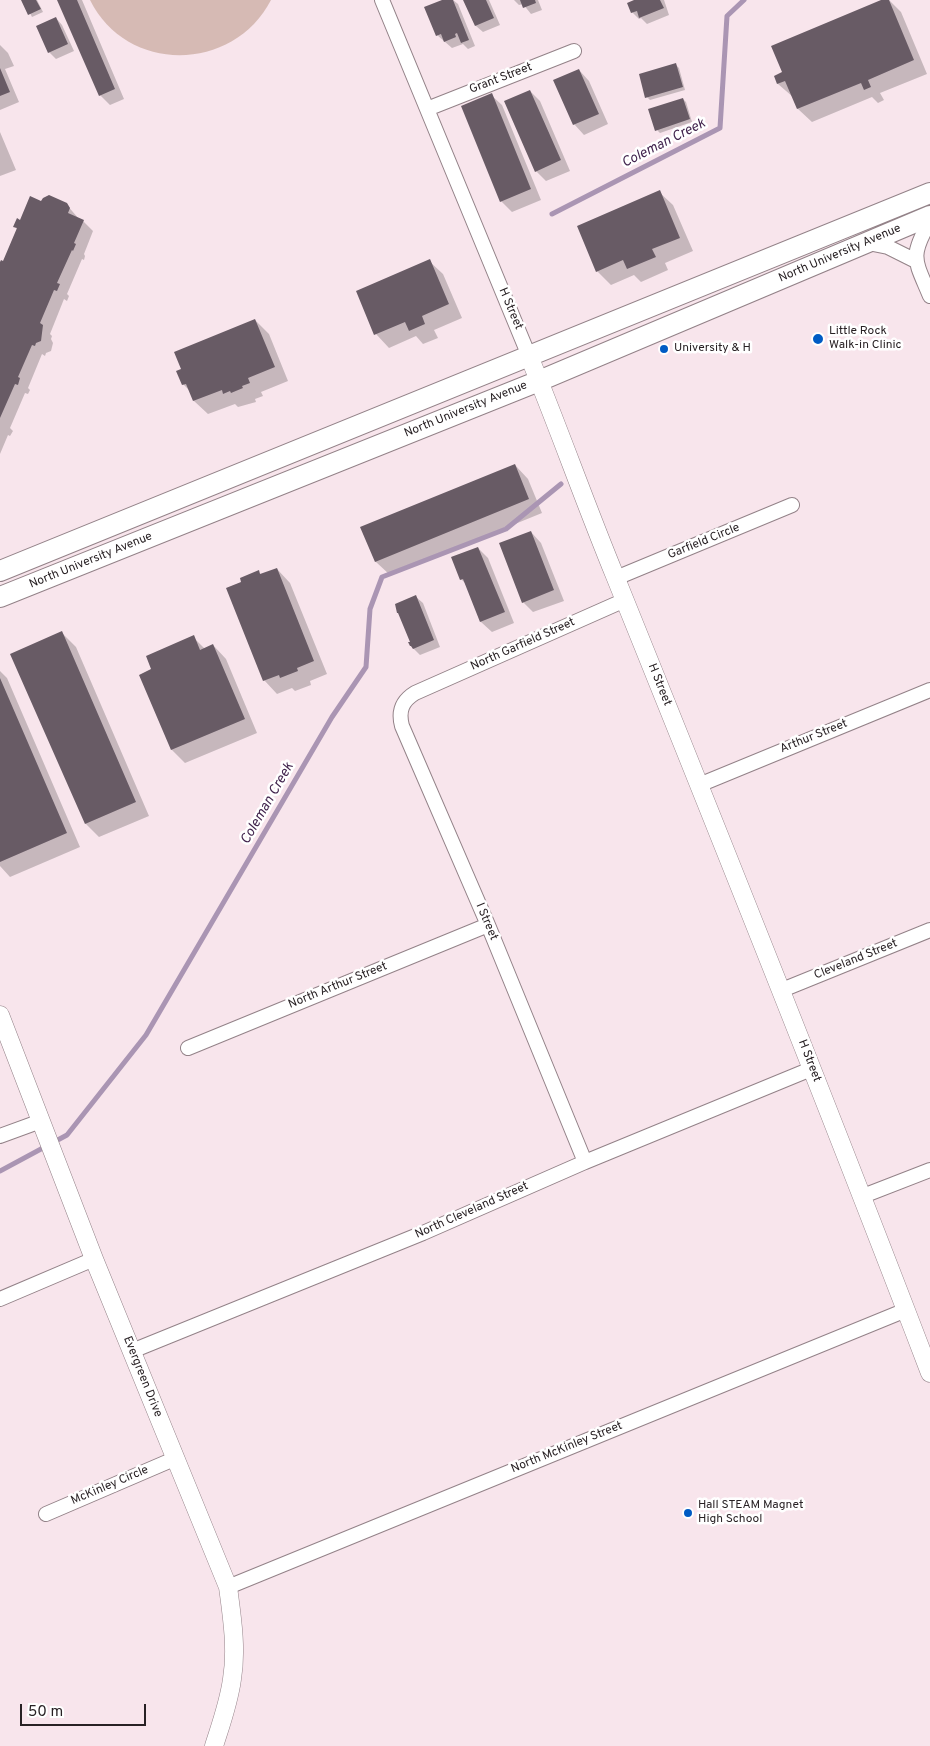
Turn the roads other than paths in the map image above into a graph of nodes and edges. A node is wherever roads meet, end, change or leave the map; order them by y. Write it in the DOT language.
graph roads {
  1 [pos="382,0"];
  2 [pos="574,50"];
  3 [pos="427,109"];
  4 [pos="930,193"];
  5 [pos="930,216"];
  6 [pos="930,221"];
  7 [pos="865,243"];
  8 [pos="916,261"];
  9 [pos="930,296"];
  10 [pos="529,356"];
  11 [pos="539,381"];
  12 [pos="792,504"];
  13 [pos="0,571"];
  14 [pos="616,578"];
  15 [pos="0,597"];
  16 [pos="625,600"];
  17 [pos="421,690"];
  18 [pos="930,690"];
  19 [pos="699,784"];
  20 [pos="488,925"];
  21 [pos="930,930"];
  22 [pos="782,990"];
  23 [pos="0,1015"];
  24 [pos="188,1048"];
  25 [pos="811,1069"];
  26 [pos="41,1121"];
  27 [pos="0,1136"];
  28 [pos="586,1162"];
  29 [pos="930,1170"];
  30 [pos="863,1196"];
  31 [pos="94,1260"];
  32 [pos="0,1299"];
  33 [pos="906,1310"];
  34 [pos="132,1351"];
  35 [pos="930,1373"];
  36 [pos="174,1459"];
  37 [pos="46,1514"];
  38 [pos="228,1587"];
  39 [pos="214,1746"];
  1 -- 3 [label="street, H Street"];
  2 -- 3 [label="street, Grant Street"];
  3 -- 10 [label="street, H Street"];
  4 -- 10 [label="main road, North University Avenue"];
  5 -- 7 [label="main road, North University Avenue"];
  6 -- 8 [label="street"];
  7 -- 8 [label="street"];
  7 -- 11 [label="main road, North University Avenue"];
  8 -- 9 [label="street"];
  10 -- 11 [label="street, H Street"];
  10 -- 13 [label="main road, North University Avenue"];
  11 -- 14 [label="street, H Street"];
  11 -- 15 [label="main road, North University Avenue"];
  12 -- 14 [label="street, Garfield Circle"];
  14 -- 16 [label="street, H Street"];
  16 -- 17 [label="street, North Garfield Street"];
  16 -- 19 [label="street, H Street"];
  17 -- 20 [label="street, I Street"];
  18 -- 19 [label="street, Arthur Street"];
  19 -- 22 [label="street, H Street"];
  20 -- 24 [label="street, North Arthur Street"];
  20 -- 28 [label="street, I Street"];
  21 -- 22 [label="street, Cleveland Street"];
  22 -- 25 [label="street, H Street"];
  23 -- 26 [label="street, Evergreen Drive"];
  25 -- 28 [label="street, North Cleveland Street"];
  25 -- 30 [label="street, H Street"];
  26 -- 27 [label="street"];
  26 -- 31 [label="street, Evergreen Drive"];
  28 -- 34 [label="street, North Cleveland Street"];
  29 -- 30 [label="street"];
  30 -- 33 [label="street, H Street"];
  31 -- 32 [label="street"];
  31 -- 34 [label="street, Evergreen Drive"];
  33 -- 35 [label="street, H Street"];
  33 -- 38 [label="street, North McKinley Street"];
  34 -- 36 [label="street, Evergreen Drive"];
  36 -- 37 [label="street, McKinley Circle"];
  36 -- 38 [label="street, Evergreen Drive"];
  38 -- 39 [label="street, Evergreen Drive"];
}
